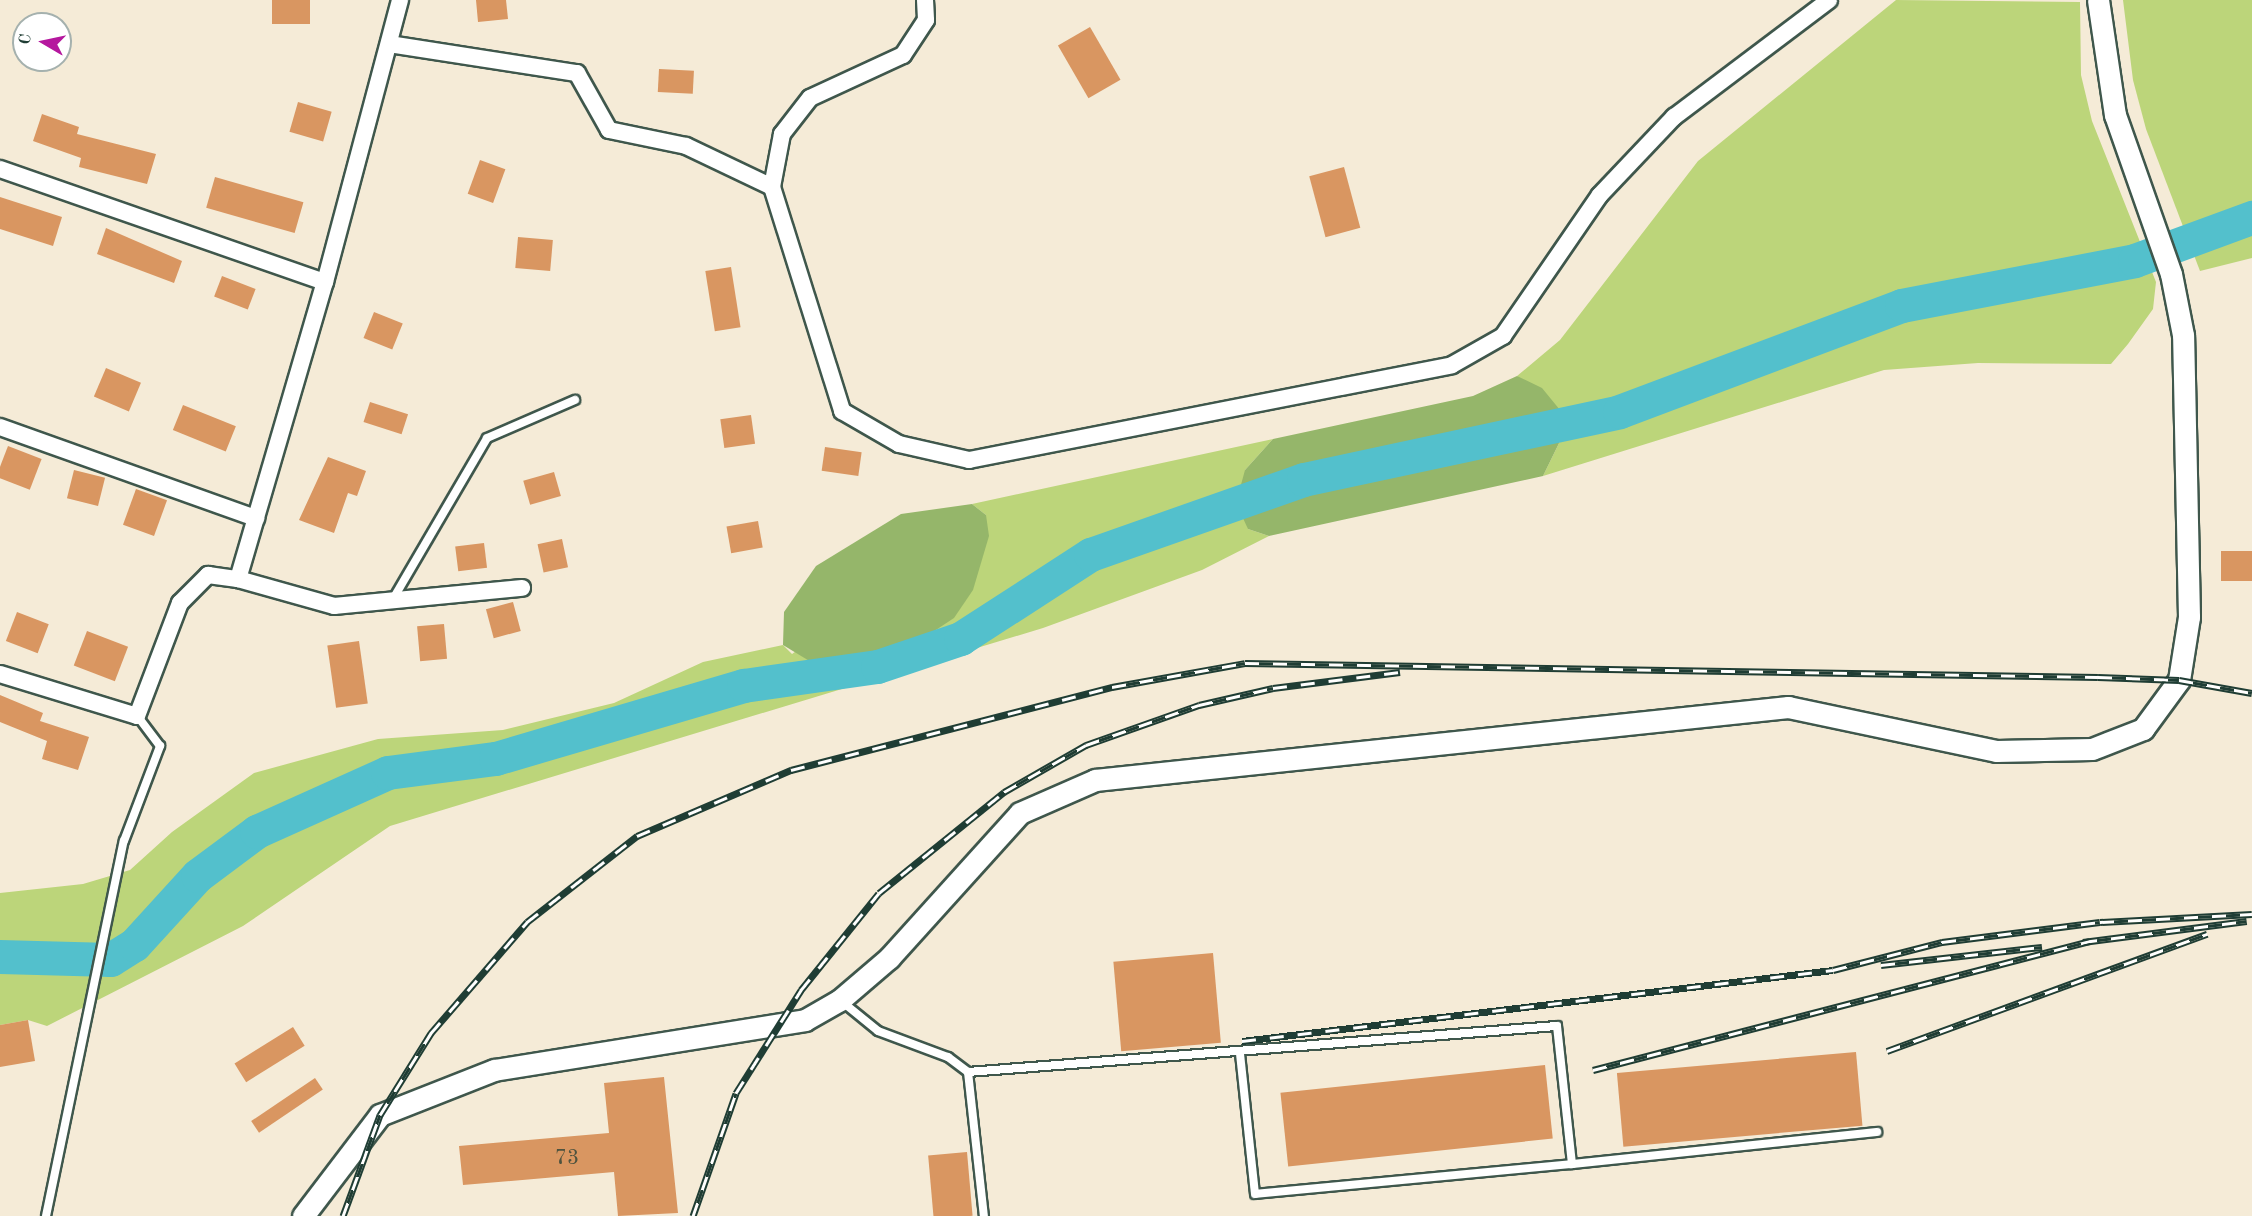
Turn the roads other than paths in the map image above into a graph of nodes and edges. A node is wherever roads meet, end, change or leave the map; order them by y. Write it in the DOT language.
graph roads {
  1 [pos="400,0"];
  2 [pos="924,0"];
  3 [pos="1829,0"];
  4 [pos="2098,0"];
  5 [pos="389,44"];
  6 [pos="0,169"];
  7 [pos="772,187"];
  8 [pos="326,282"];
  9 [pos="575,400"];
  10 [pos="0,427"];
  11 [pos="256,518"];
  12 [pos="238,579"];
  13 [pos="522,588"];
  14 [pos="391,603"];
  15 [pos="0,674"];
  16 [pos="137,716"];
  17 [pos="840,1000"];
  18 [pos="1240,1053"];
  19 [pos="968,1072"];
  20 [pos="1876,1132"];
  21 [pos="1572,1164"];
  22 [pos="46,1216"];
  23 [pos="303,1216"];
  24 [pos="984,1216"];
  1 -- 5 [label="street"];
  2 -- 7 [label="street"];
  3 -- 7 [label="street"];
  4 -- 17 [label="street"];
  5 -- 7 [label="street"];
  5 -- 8 [label="street"];
  6 -- 8 [label="street"];
  8 -- 11 [label="street"];
  9 -- 14 [label="lane"];
  10 -- 11 [label="street"];
  11 -- 12 [label="street"];
  12 -- 14 [label="street"];
  12 -- 16 [label="street"];
  13 -- 14 [label="street"];
  15 -- 16 [label="street"];
  16 -- 22 [label="lane"];
  17 -- 19 [label="lane"];
  17 -- 23 [label="street"];
  18 -- 19 [label="lane"];
  18 -- 21 [label="lane"];
  18 -- 21 [label="lane"];
  19 -- 24 [label="lane"];
  20 -- 21 [label="lane"];
}
